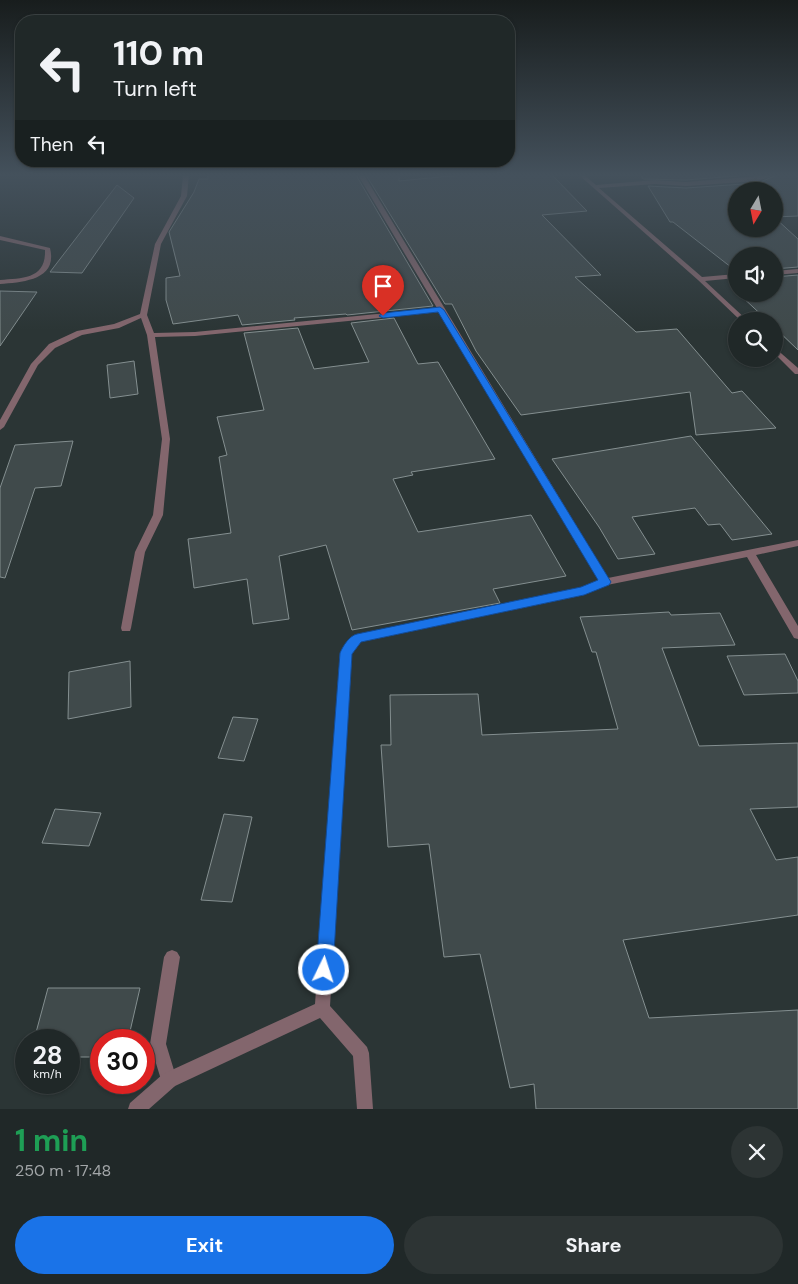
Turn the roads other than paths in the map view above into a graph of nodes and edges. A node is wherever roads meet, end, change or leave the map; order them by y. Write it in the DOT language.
graph roads {
  1 [pos="167,227"];
  2 [pos="391,227"];
  3 [pos="640,227"];
  4 [pos="0,238"];
  5 [pos="798,272"];
  6 [pos="783,273"];
  7 [pos="728,277"];
  8 [pos="700,279"];
  9 [pos="0,282"];
  10 [pos="440,310"];
  11 [pos="735,312"];
  12 [pos="143,315"];
  13 [pos="151,335"];
  14 [pos="783,358"];
  15 [pos="798,372"];
  16 [pos="0,427"];
  17 [pos="798,543"];
  18 [pos="750,554"];
  19 [pos="605,582"];
  20 [pos="126,628"];
  21 [pos="798,634"];
  22 [pos="172,957"];
  23 [pos="322,1010"];
  24 [pos="169,1080"];
  25 [pos="136,1109"];
  26 [pos="365,1109"];
  1 -- 12 [label="street"];
  2 -- 10 [label="street"];
  3 -- 8 [label="street"];
  4 -- 9 [label="street"];
  5 -- 6 [label="street"];
  7 -- 8 [label="street"];
  8 -- 11 [label="street"];
  10 -- 13 [label="street"];
  10 -- 19 [label="street"];
  12 -- 13 [label="street"];
  12 -- 16 [label="street"];
  13 -- 20 [label="street"];
  14 -- 15 [label="street"];
  17 -- 18 [label="street"];
  18 -- 19 [label="street"];
  18 -- 21 [label="street"];
  19 -- 23 [label="street"];
  22 -- 24 [label="street"];
  23 -- 24 [label="street"];
  23 -- 26 [label="street"];
  24 -- 25 [label="street"];
}
